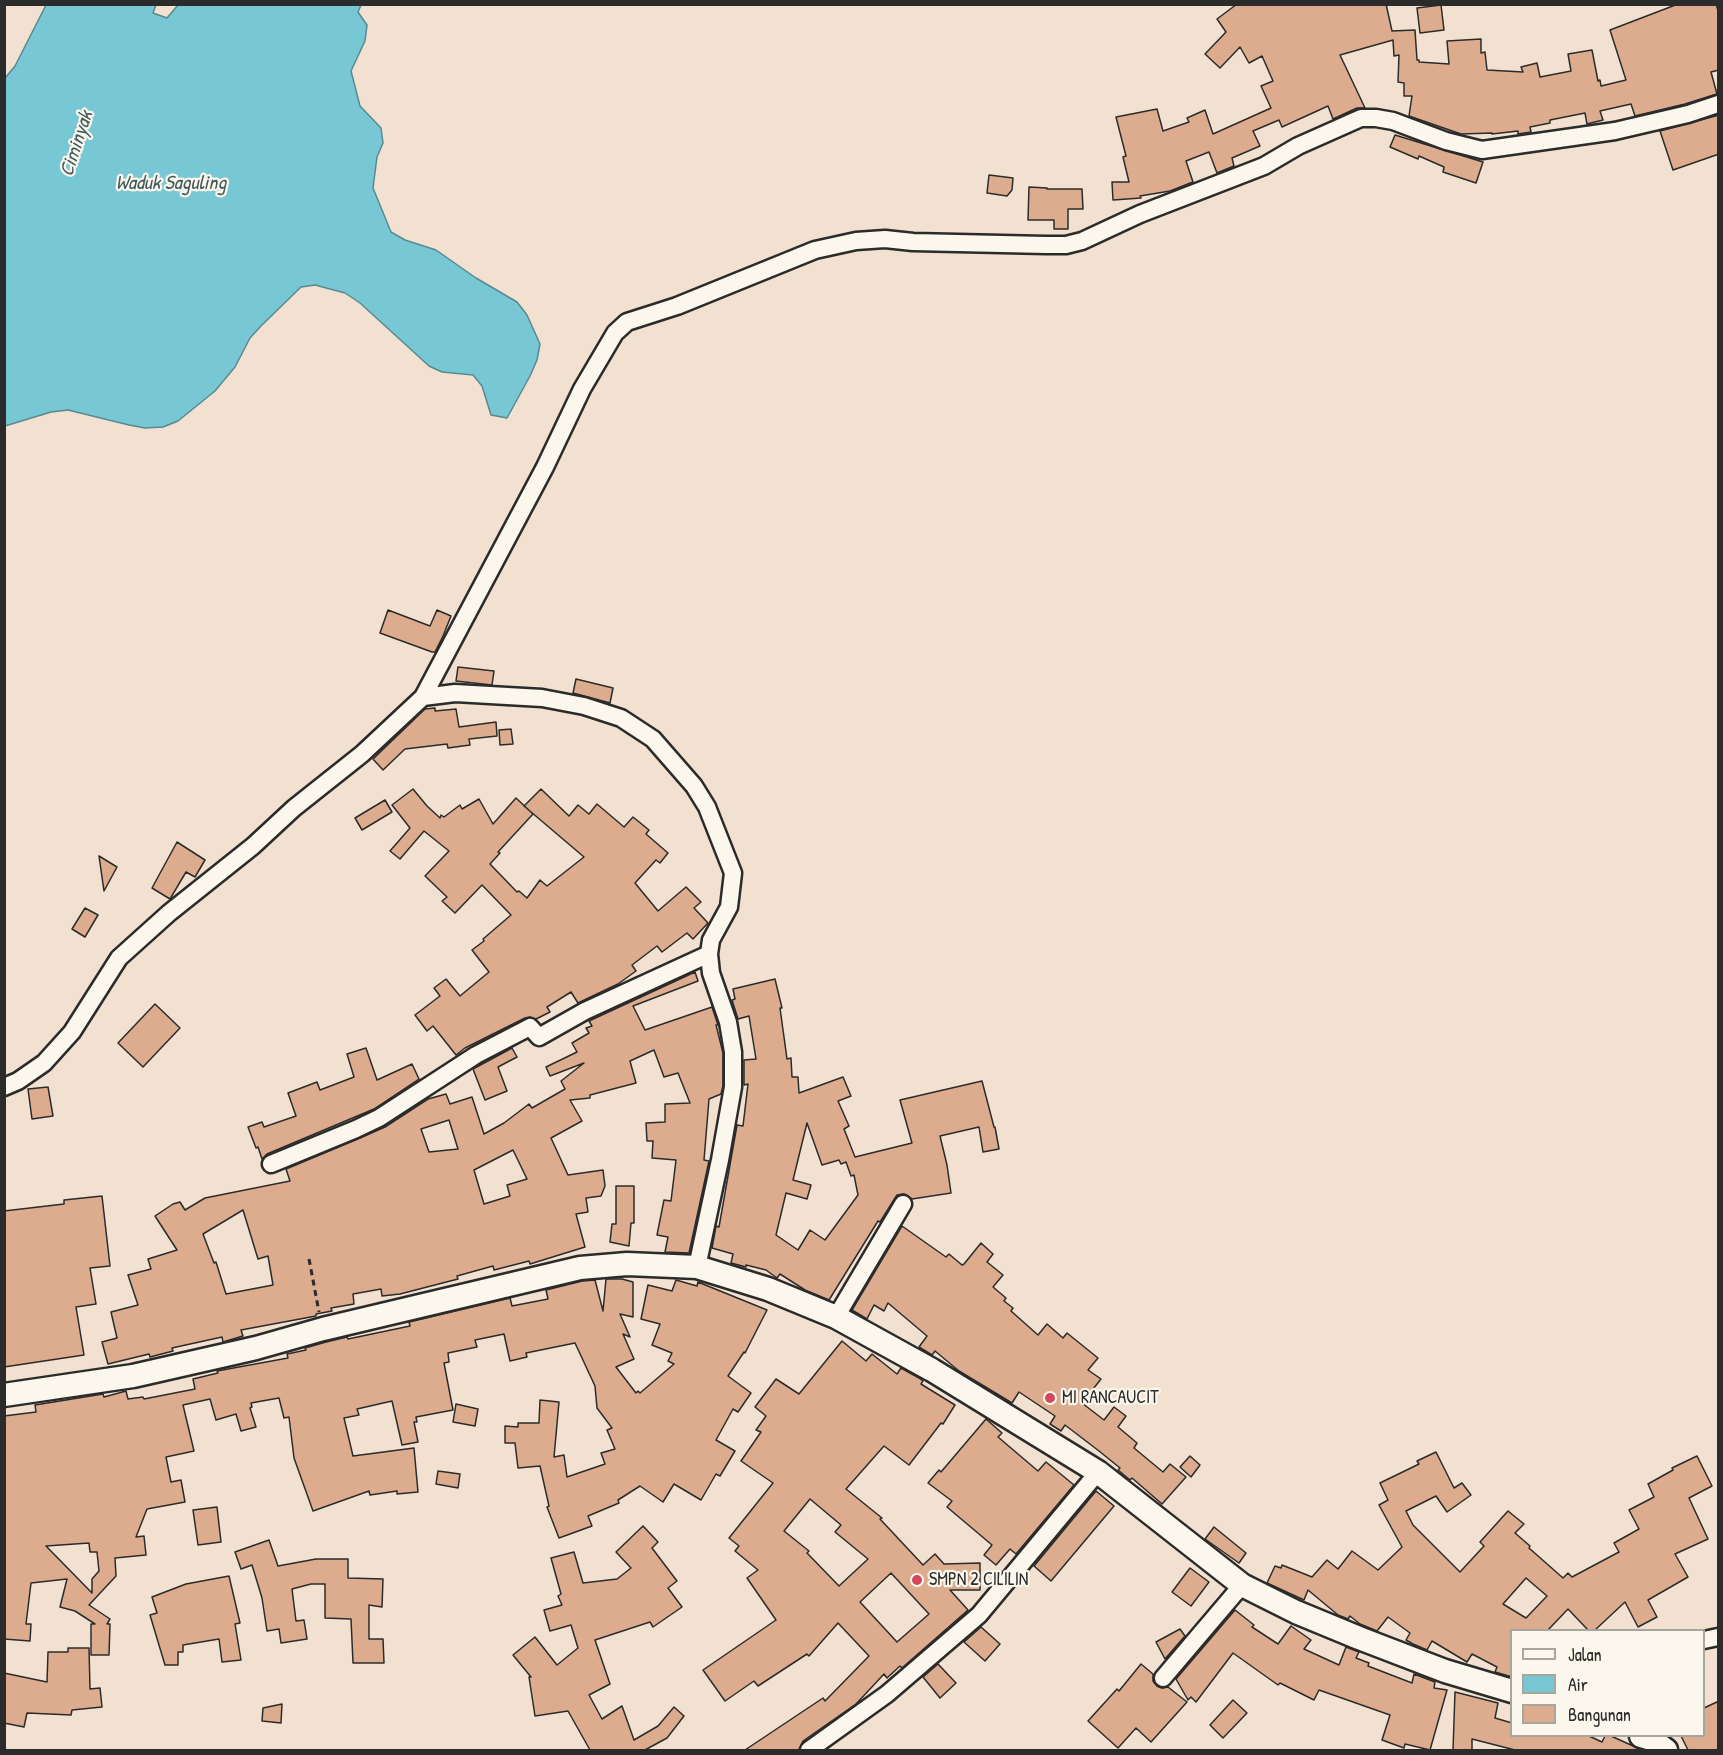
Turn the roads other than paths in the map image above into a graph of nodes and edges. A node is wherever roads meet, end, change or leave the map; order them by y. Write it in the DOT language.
graph roads {
  1 [pos="1719,104"];
  2 [pos="423,696"];
  3 [pos="709,954"];
  4 [pos="4,1087"];
  5 [pos="271,1164"];
  6 [pos="903,1204"];
  7 [pos="697,1267"];
  8 [pos="836,1317"];
  9 [pos="4,1395"];
  10 [pos="1098,1472"];
  11 [pos="1242,1585"];
  12 [pos="1163,1678"];
  13 [pos="1510,1690"];
  14 [pos="1644,1737"];
  15 [pos="808,1750"];
  16 [pos="1666,1750"];
  1 -- 2 [label="street"];
  2 -- 3 [label="street"];
  2 -- 4 [label="street"];
  3 -- 5 [label="street"];
  3 -- 7 [label="street"];
  6 -- 8 [label="street"];
  7 -- 8 [label="main road"];
  7 -- 9 [label="main road"];
  8 -- 10 [label="main road"];
  10 -- 11 [label="main road"];
  10 -- 15 [label="street"];
  11 -- 12 [label="street"];
  11 -- 13 [label="main road"];
  14 -- 16 [label="main road"];
}
